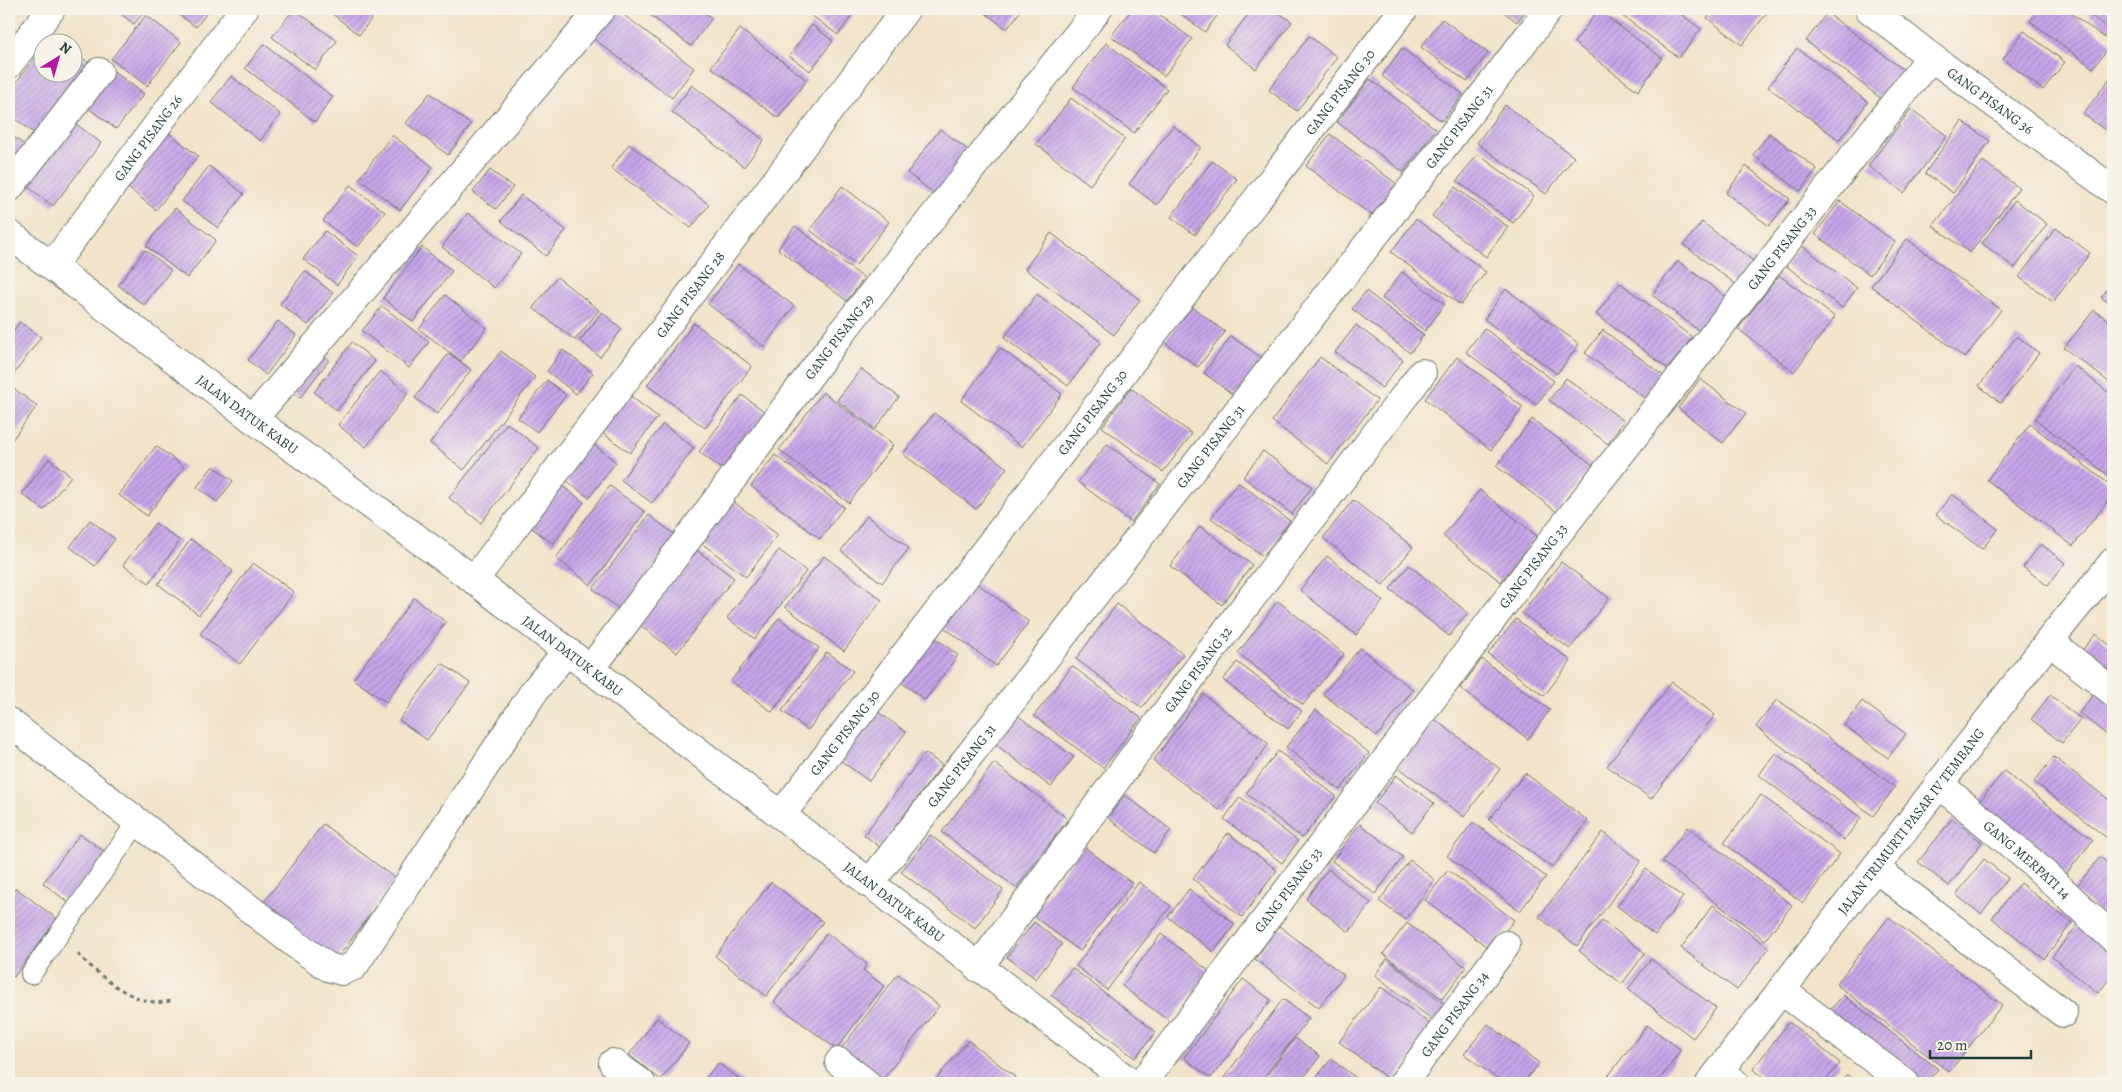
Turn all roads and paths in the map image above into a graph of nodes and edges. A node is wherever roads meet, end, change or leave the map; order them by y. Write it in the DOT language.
graph roads {
  1 [pos="51,9"];
  2 [pos="244,9"];
  3 [pos="601,9"];
  4 [pos="906,9"];
  5 [pos="1098,9"];
  6 [pos="1404,9"];
  7 [pos="1549,9"];
  8 [pos="1869,9"];
  9 [pos="1931,57"];
  10 [pos="9,64"];
  11 [pos="99,72"];
  12 [pos="9,188"];
  13 [pos="2113,190"];
  14 [pos="9,234"];
  15 [pos="52,266"];
  16 [pos="1422,373"];
  17 [pos="253,419"];
  18 [pos="2112,567"];
  19 [pos="474,580"];
  20 [pos="2050,641"];
  21 [pos="566,652"];
  22 [pos="590,670"];
  23 [pos="2113,692"];
  24 [pos="9,722"];
  25 [pos="1939,784"];
  26 [pos="781,815"];
  27 [pos="138,821"];
  28 [pos="1875,868"];
  29 [pos="869,884"];
  30 [pos="59,936"];
  31 [pos="2113,938"];
  32 [pos="1506,945"];
  33 [pos="978,968"];
  34 [pos="31,974"];
  35 [pos="1781,990"];
  36 [pos="173,1000"];
  37 [pos="2063,1013"];
  38 [pos="839,1062"];
  39 [pos="612,1063"];
  40 [pos="1721,1079"];
  41 [pos="641,1083"];
  42 [pos="866,1083"];
  43 [pos="1131,1083"];
  44 [pos="1142,1083"];
  45 [pos="1403,1083"];
  46 [pos="1905,1083"];
  1 -- 10 [label="street"];
  2 -- 15 [label="street, GANG PISANG 26"];
  3 -- 17 [label="street"];
  4 -- 19 [label="street, GANG PISANG 28"];
  5 -- 22 [label="street, GANG PISANG 29"];
  6 -- 26 [label="street, GANG PISANG 30"];
  7 -- 29 [label="street, GANG PISANG 31"];
  8 -- 9 [label="street, GANG PISANG 36"];
  9 -- 13 [label="street, GANG PISANG 36"];
  9 -- 44 [label="street, GANG PISANG 33"];
  11 -- 12 [label="street"];
  14 -- 15 [label="street, JALAN DATUK KABU"];
  15 -- 17 [label="street, JALAN DATUK KABU"];
  16 -- 33 [label="street, GANG PISANG 32"];
  17 -- 19 [label="street, JALAN DATUK KABU"];
  18 -- 20 [label="street, JALAN TRIMURTI PASAR IV TEMBANG"];
  19 -- 21 [label="street, JALAN DATUK KABU"];
  20 -- 23 [label="street"];
  20 -- 25 [label="street, JALAN TRIMURTI PASAR IV TEMBANG"];
  21 -- 22 [label="street, JALAN DATUK KABU"];
  21 -- 27 [label="street"];
  22 -- 26 [label="street, JALAN DATUK KABU"];
  24 -- 27 [label="street"];
  25 -- 28 [label="street, JALAN TRIMURTI PASAR IV TEMBANG"];
  25 -- 31 [label="street, GANG MERPATI 14"];
  26 -- 29 [label="street, JALAN DATUK KABU"];
  27 -- 30 [label="lane"];
  28 -- 35 [label="street, JALAN TRIMURTI PASAR IV TEMBANG"];
  28 -- 37 [label="street"];
  29 -- 33 [label="street, JALAN DATUK KABU"];
  30 -- 34 [label="lane"];
  30 -- 36 [label="path"];
  32 -- 45 [label="street, GANG PISANG 34"];
  33 -- 43 [label="street, JALAN DATUK KABU"];
  35 -- 40 [label="street, JALAN TRIMURTI PASAR IV TEMBANG"];
  35 -- 46 [label="street"];
  38 -- 42 [label="street"];
  39 -- 41 [label="street"];
}
